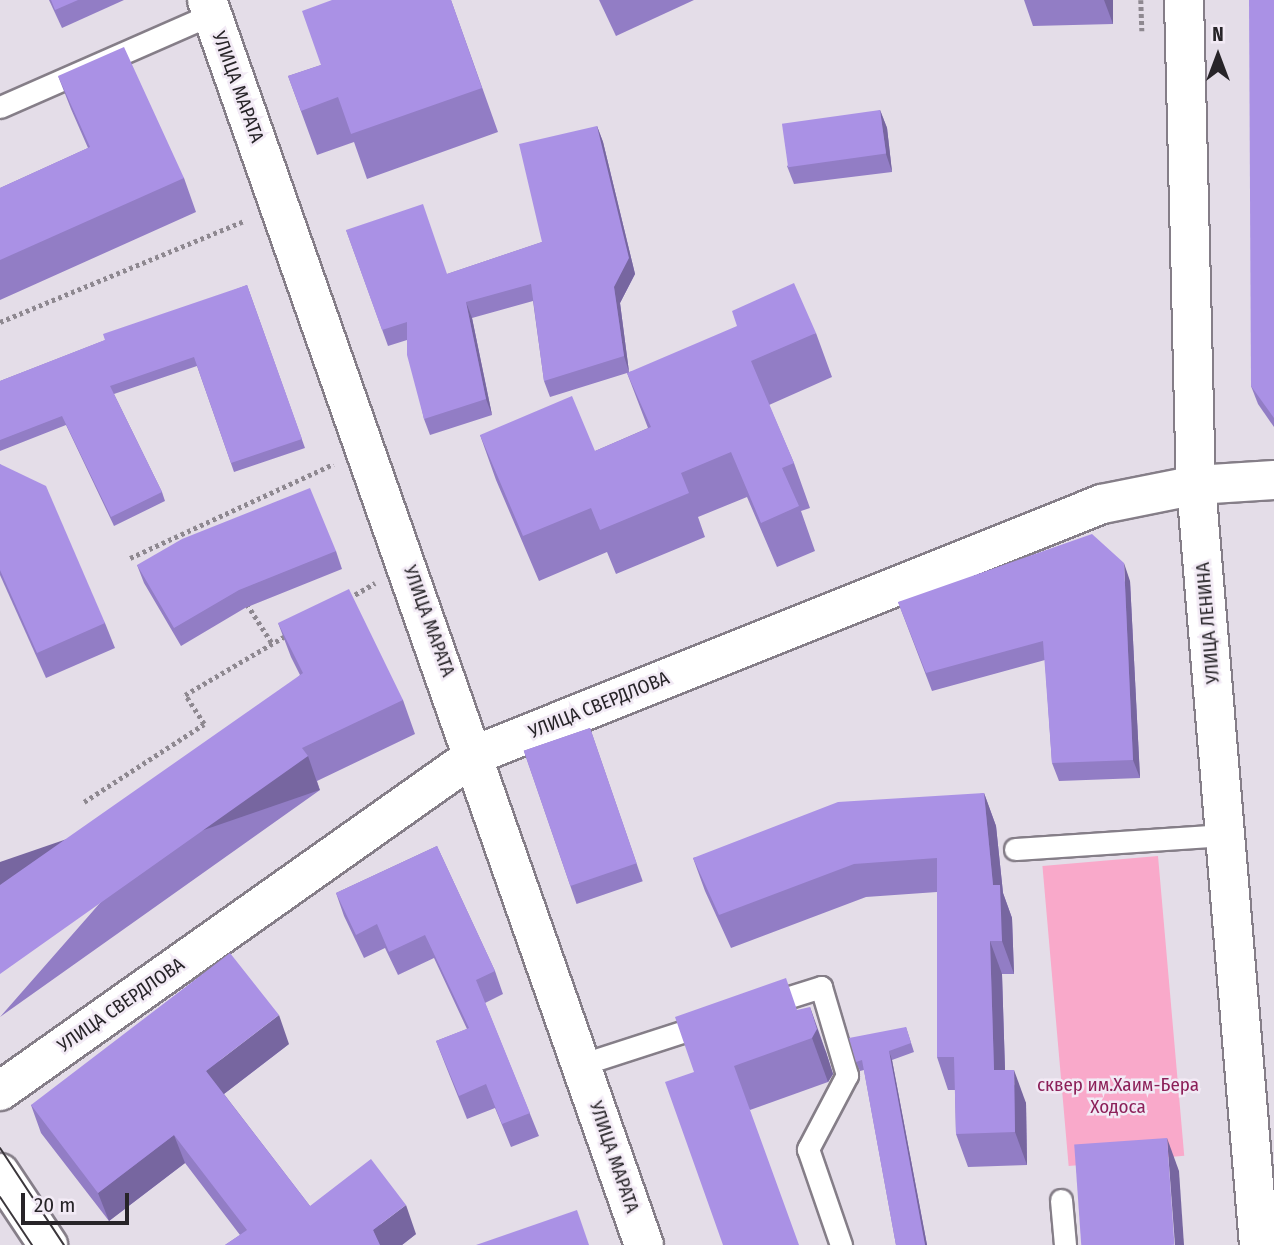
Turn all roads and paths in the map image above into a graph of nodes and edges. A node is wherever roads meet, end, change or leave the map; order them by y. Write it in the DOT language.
graph roads {
  1 [pos="1141,0"];
  2 [pos="1184,0"];
  3 [pos="210,7"];
  4 [pos="1142,31"];
  5 [pos="0,107"];
  6 [pos="245,221"];
  7 [pos="0,321"];
  8 [pos="337,462"];
  9 [pos="1274,480"];
  10 [pos="1196,485"];
  11 [pos="197,527"];
  12 [pos="205,538"];
  13 [pos="130,558"];
  14 [pos="378,581"];
  15 [pos="242,597"];
  16 [pos="343,602"];
  17 [pos="296,629"];
  18 [pos="272,643"];
  19 [pos="475,755"];
  20 [pos="84,802"];
  21 [pos="1226,835"];
  22 [pos="1015,849"];
  23 [pos="583,1064"];
  24 [pos="0,1091"];
  25 [pos="0,1173"];
  26 [pos="1061,1200"];
  27 [pos="48,1245"];
  28 [pos="645,1245"];
  29 [pos="841,1245"];
  30 [pos="1065,1245"];
  31 [pos="1259,1245"];
  1 -- 4 [label="path"];
  2 -- 10 [label="street, УЛИЦА ЛЕНИНА"];
  3 -- 5 [label="lane"];
  3 -- 19 [label="street, УЛИЦА МАРАТА"];
  6 -- 7 [label="path"];
  8 -- 11 [label="path"];
  9 -- 10 [label="street, УЛИЦА СВЕРДЛОВА"];
  10 -- 19 [label="street, УЛИЦА СВЕРДЛОВА"];
  10 -- 21 [label="street, УЛИЦА ЛЕНИНА"];
  11 -- 12 [label="path"];
  11 -- 13 [label="path"];
  14 -- 16 [label="path"];
  15 -- 18 [label="path"];
  17 -- 18 [label="path"];
  18 -- 20 [label="path"];
  19 -- 23 [label="street, УЛИЦА МАРАТА"];
  19 -- 24 [label="street, УЛИЦА СВЕРДЛОВА"];
  21 -- 22 [label="lane"];
  21 -- 31 [label="street, УЛИЦА ЛЕНИНА"];
  23 -- 28 [label="street, УЛИЦА МАРАТА"];
  23 -- 29 [label="lane"];
  25 -- 27 [label="street"];
  26 -- 30 [label="lane"];
}
